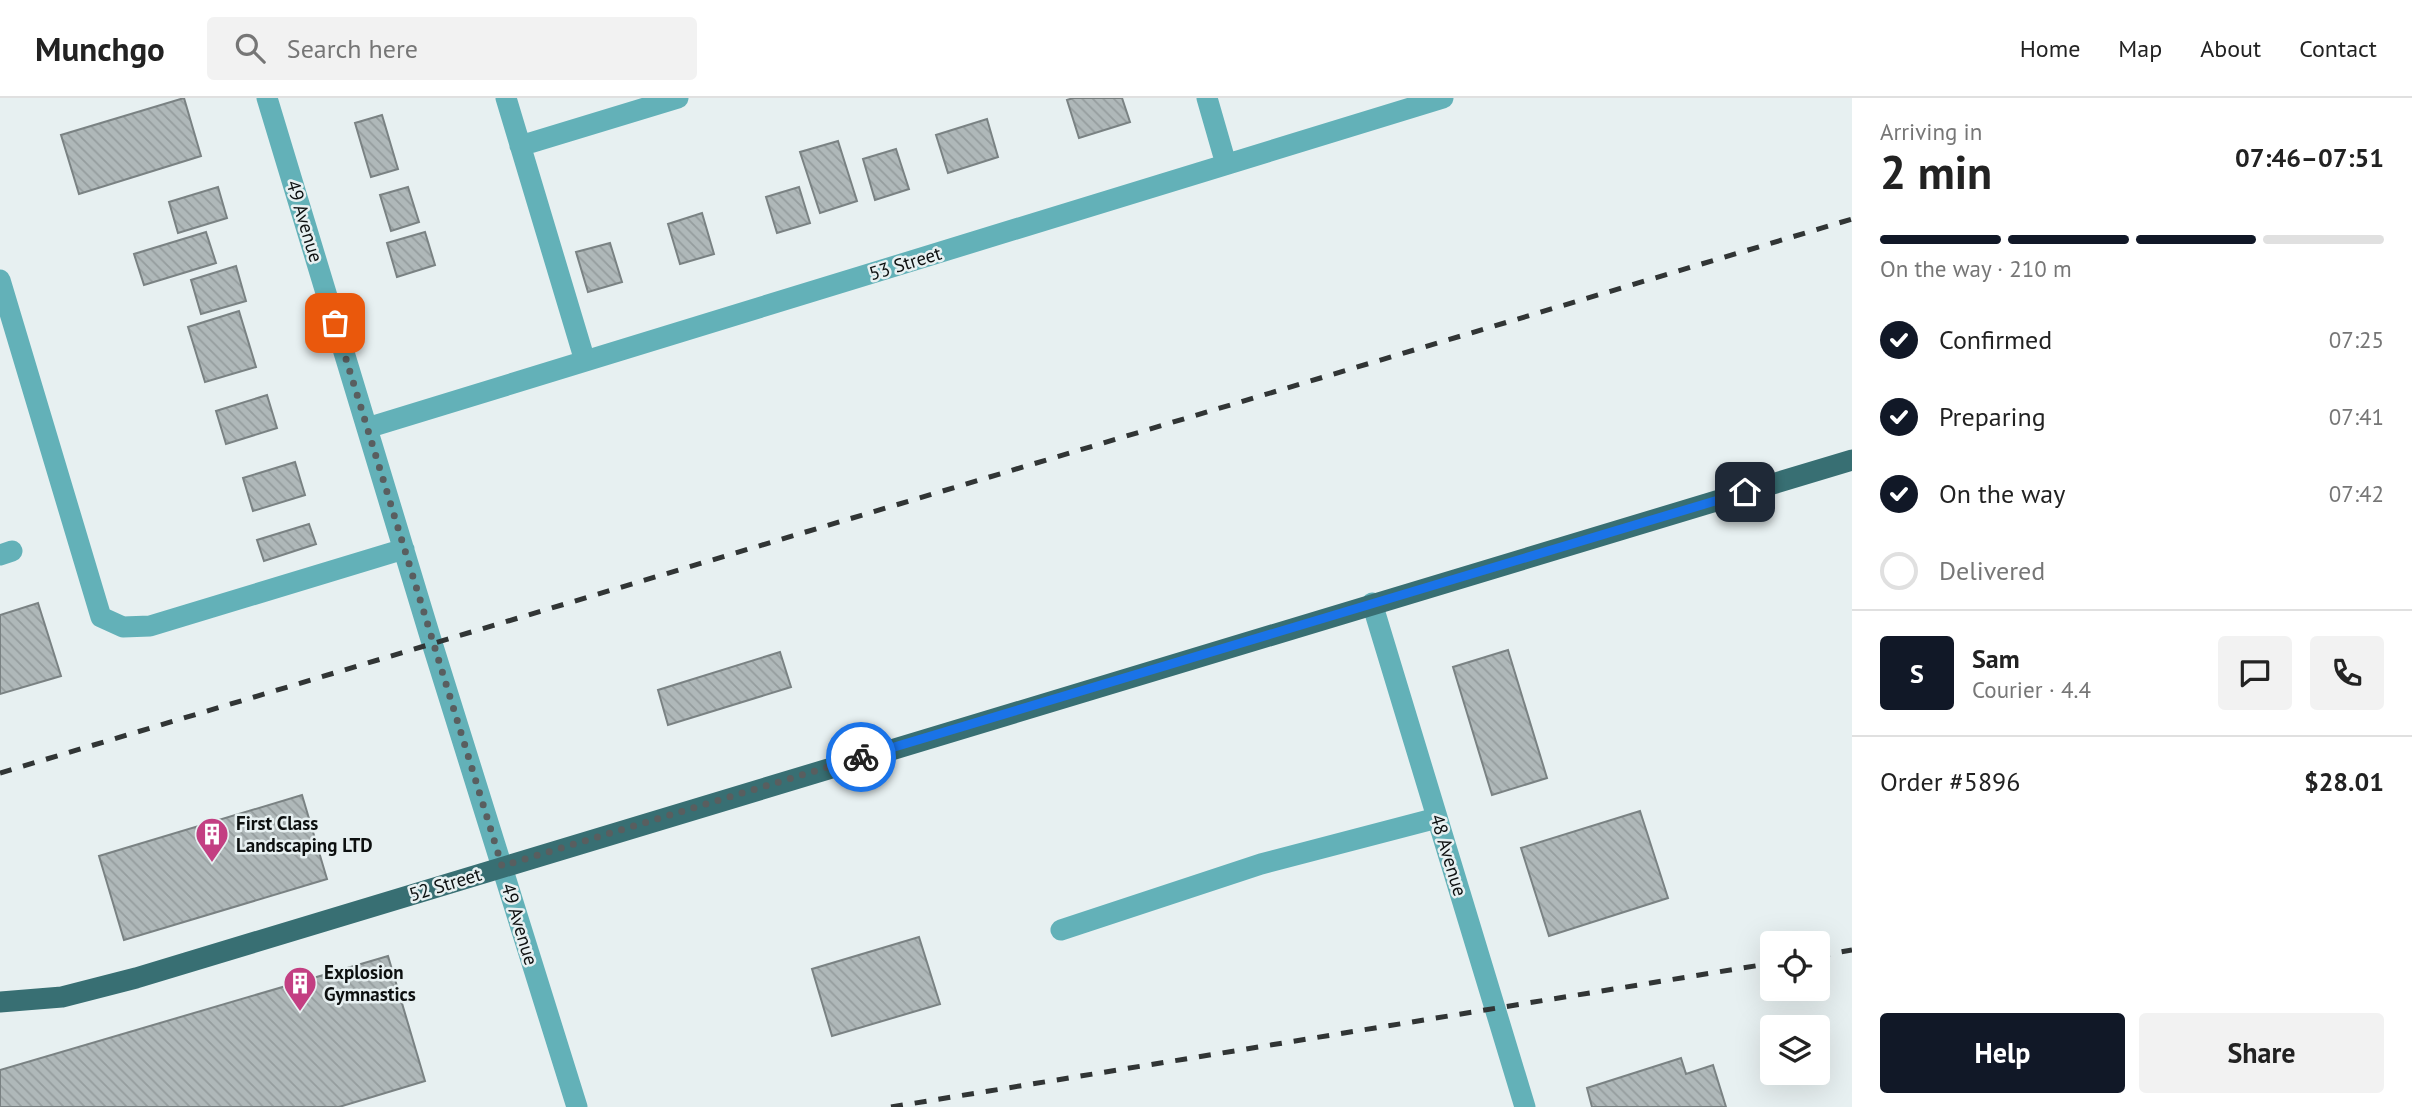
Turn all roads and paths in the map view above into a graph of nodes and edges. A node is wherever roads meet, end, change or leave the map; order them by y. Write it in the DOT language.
graph roads {
  1 [pos="267,98"];
  2 [pos="506,98"];
  3 [pos="678,98"];
  4 [pos="1207,98"];
  5 [pos="1443,98"];
  6 [pos="520,146"];
  7 [pos="1226,164"];
  8 [pos="0,280"];
  9 [pos="585,361"];
  10 [pos="367,428"];
  11 [pos="1852,460"];
  12 [pos="404,549"];
  13 [pos="1372,603"];
  14 [pos="1437,818"];
  15 [pos="502,866"];
  16 [pos="1061,930"];
  17 [pos="0,1002"];
  18 [pos="577,1107"];
  19 [pos="1525,1107"];
  1 -- 10 [label="street, 49 Avenue"];
  2 -- 6 [label="street"];
  3 -- 6 [label="street"];
  4 -- 7 [label="street"];
  5 -- 7 [label="street, 53 Street"];
  6 -- 9 [label="street"];
  7 -- 9 [label="street, 53 Street"];
  8 -- 12 [label="street"];
  9 -- 10 [label="street, 53 Street"];
  10 -- 12 [label="street, 49 Avenue"];
  11 -- 13 [label="main road, 52 Street"];
  12 -- 15 [label="street, 49 Avenue"];
  13 -- 14 [label="street, 48 Avenue"];
  13 -- 15 [label="main road, 52 Street"];
  14 -- 16 [label="street"];
  14 -- 19 [label="street, 48 Avenue"];
  15 -- 17 [label="main road, 52 Street"];
  15 -- 18 [label="street, 49 Avenue"];
}
